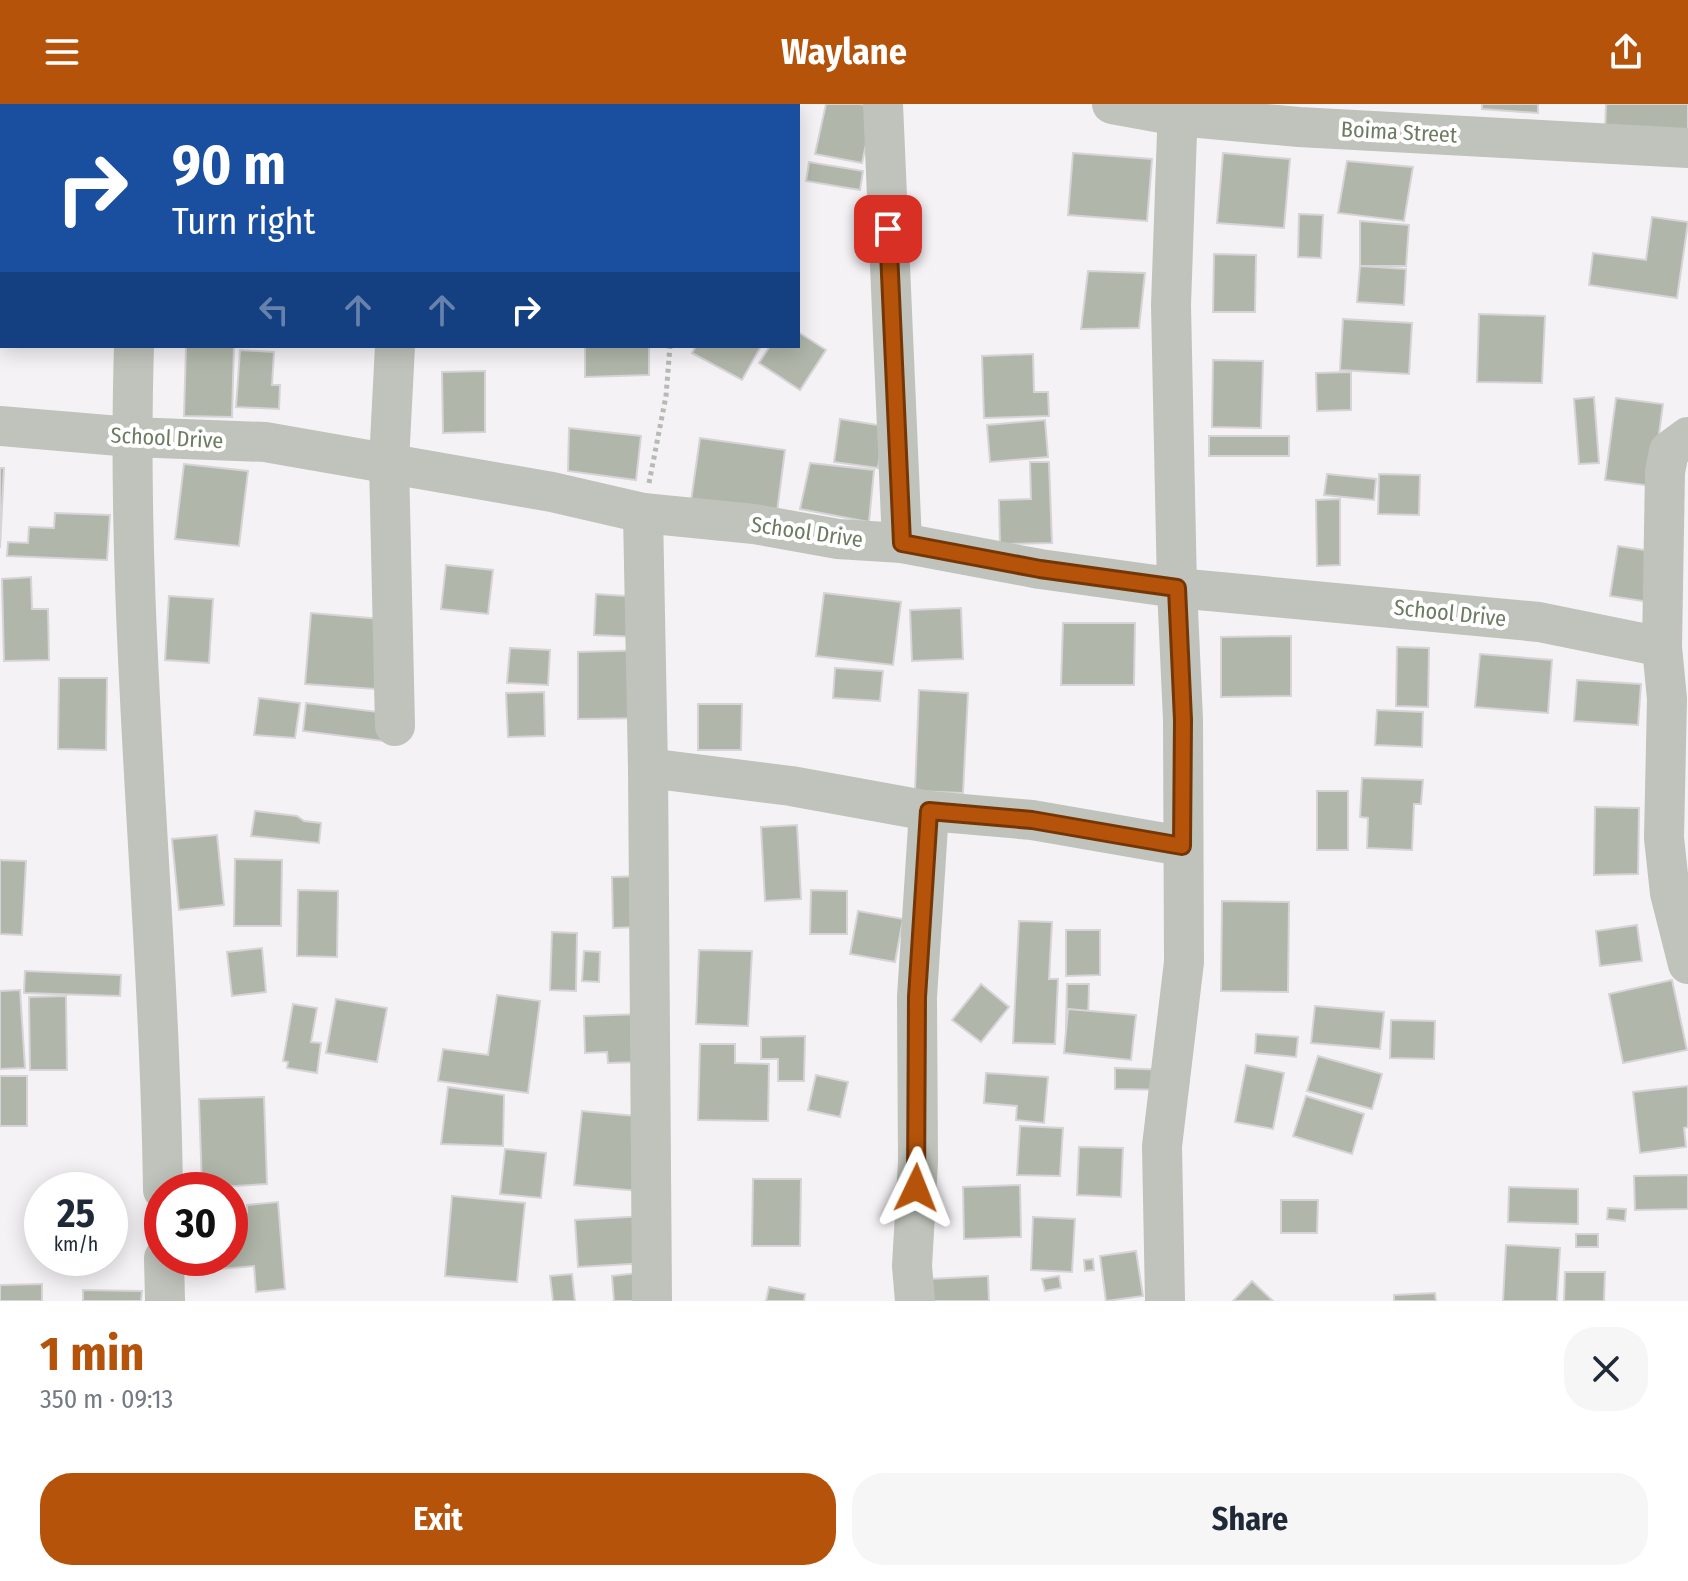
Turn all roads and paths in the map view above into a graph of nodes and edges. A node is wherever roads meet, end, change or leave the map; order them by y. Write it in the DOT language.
graph roads {
  1 [pos="883,104"];
  2 [pos="1112,104"];
  3 [pos="1178,110"];
  4 [pos="1688,148"];
  5 [pos="134,348"];
  6 [pos="395,348"];
  7 [pos="670,348"];
  8 [pos="0,426"];
  9 [pos="131,437"];
  10 [pos="1688,437"];
  11 [pos="389,462"];
  12 [pos="643,513"];
  13 [pos="902,543"];
  14 [pos="1177,588"];
  15 [pos="1662,647"];
  16 [pos="395,726"];
  17 [pos="648,768"];
  18 [pos="929,811"];
  19 [pos="1182,846"];
  20 [pos="1688,964"];
  21 [pos="162,1172"];
  22 [pos="164,1276"];
  23 [pos="165,1301"];
  24 [pos="652,1301"];
  25 [pos="915,1301"];
  26 [pos="1165,1301"];
  1 -- 13 [label="street"];
  2 -- 3 [label="street, Boima Street"];
  3 -- 4 [label="street, Boima Street"];
  3 -- 14 [label="street"];
  5 -- 9 [label="street"];
  6 -- 11 [label="street"];
  7 -- 12 [label="path"];
  8 -- 9 [label="street, School Drive"];
  9 -- 11 [label="street, School Drive"];
  9 -- 21 [label="street"];
  10 -- 15 [label="street"];
  11 -- 12 [label="street, School Drive"];
  11 -- 16 [label="street"];
  12 -- 13 [label="street, School Drive"];
  12 -- 17 [label="street"];
  13 -- 14 [label="street, School Drive"];
  14 -- 15 [label="street, School Drive"];
  14 -- 19 [label="street"];
  15 -- 20 [label="street"];
  17 -- 18 [label="street"];
  17 -- 24 [label="street"];
  18 -- 19 [label="street"];
  18 -- 25 [label="street"];
  19 -- 26 [label="street"];
  22 -- 23 [label="street"];
}
